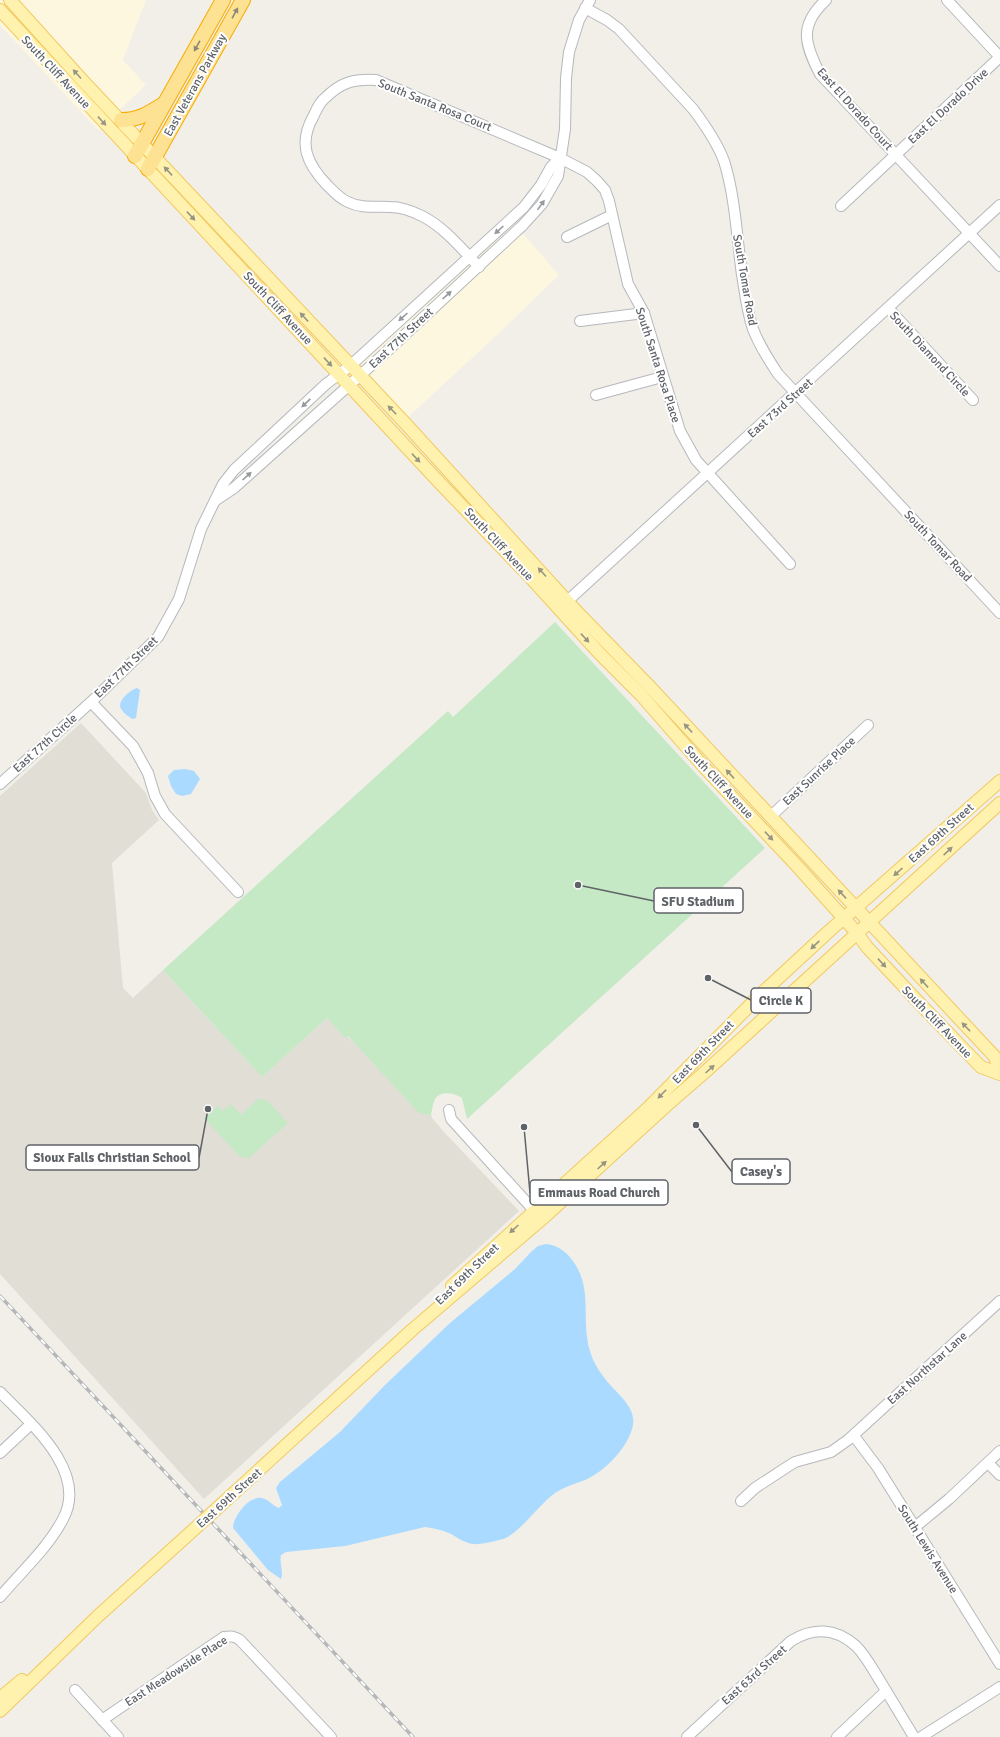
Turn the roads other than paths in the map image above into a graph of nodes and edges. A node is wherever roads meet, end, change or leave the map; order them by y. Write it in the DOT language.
graph roads {
  1 [pos="10,0"];
  2 [pos="223,0"];
  3 [pos="242,0"];
  4 [pos="826,0"];
  5 [pos="947,0"];
  6 [pos="587,4"];
  7 [pos="0,10"];
  8 [pos="1000,57"];
  9 [pos="164,103"];
  10 [pos="121,120"];
  11 [pos="142,143"];
  12 [pos="896,155"];
  13 [pos="135,156"];
  14 [pos="155,157"];
  15 [pos="560,158"];
  16 [pos="148,169"];
  17 [pos="1000,205"];
  18 [pos="841,206"];
  19 [pos="612,215"];
  20 [pos="970,233"];
  21 [pos="567,237"];
  22 [pos="469,257"];
  23 [pos="479,266"];
  24 [pos="1000,266"];
  25 [pos="888,308"];
  26 [pos="644,313"];
  27 [pos="580,321"];
  28 [pos="350,366"];
  29 [pos="339,374"];
  30 [pos="360,376"];
  31 [pos="662,377"];
  32 [pos="349,385"];
  33 [pos="796,393"];
  34 [pos="596,395"];
  35 [pos="973,400"];
  36 [pos="708,474"];
  37 [pos="216,500"];
  38 [pos="790,564"];
  39 [pos="568,601"];
  40 [pos="559,610"];
  41 [pos="1000,613"];
  42 [pos="91,702"];
  43 [pos="868,725"];
  44 [pos="1000,781"];
  45 [pos="0,784"];
  46 [pos="1000,803"];
  47 [pos="770,817"];
  48 [pos="238,892"];
  49 [pos="856,909"];
  50 [pos="844,919"];
  51 [pos="869,923"];
  52 [pos="857,933"];
  53 [pos="1000,1073"];
  54 [pos="448,1110"];
  55 [pos="538,1215"];
  56 [pos="1000,1301"];
  57 [pos="0,1392"];
  58 [pos="31,1424"];
  59 [pos="854,1436"];
  60 [pos="1000,1451"];
  61 [pos="0,1453"];
  62 [pos="988,1463"];
  63 [pos="1000,1475"];
  64 [pos="741,1501"];
  65 [pos="915,1526"];
  66 [pos="0,1597"];
  67 [pos="98,1616"];
  68 [pos="1000,1664"];
  69 [pos="1000,1686"];
  70 [pos="75,1690"];
  71 [pos="886,1691"];
  72 [pos="0,1698"];
  73 [pos="0,1711"];
  74 [pos="102,1720"];
  75 [pos="118,1737"];
  76 [pos="331,1737"];
  77 [pos="687,1737"];
  78 [pos="836,1737"];
  79 [pos="914,1737"];
  80 [pos="920,1737"];
  10 -- 1 [label="main road, South Cliff Avenue, one-way"];
  2 -- 9 [label="highway, East Veterans Parkway, one-way"];
  14 -- 3 [label="highway, East Veterans Parkway, one-way"];
  4 -- 12 [label="street, East El Dorado Court"];
  5 -- 8 [label="street"];
  6 -- 15 [label="street, East 77th Street"];
  6 -- 33 [label="street, South Tomar Road"];
  7 -- 13 [label="main road, South Cliff Avenue, one-way"];
  8 -- 12 [label="street, East El Dorado Drive"];
  9 -- 10 [label="highway"];
  9 -- 11 [label="highway, East Veterans Parkway"];
  10 -- 11 [label="main road, South Cliff Avenue"];
  11 -- 13 [label="highway, East Veterans Parkway"];
  11 -- 14 [label="main road, South Cliff Avenue"];
  12 -- 18 [label="street, East El Dorado Drive"];
  12 -- 20 [label="street, East El Dorado Court"];
  13 -- 16 [label="main road, South Cliff Avenue"];
  14 -- 16 [label="highway, East Veterans Parkway"];
  28 -- 14 [label="main road, South Cliff Avenue, one-way"];
  15 -- 19 [label="street, South Santa Rosa Place"];
  15 -- 22 [label="street, East 77th Street, one-way"];
  15 -- 22 [label="street, South Santa Rosa Court"];
  23 -- 15 [label="street, East 77th Street, one-way"];
  16 -- 29 [label="main road, South Cliff Avenue, one-way"];
  17 -- 20 [label="street, East 73rd Street"];
  19 -- 21 [label="street"];
  19 -- 26 [label="street, South Santa Rosa Place"];
  20 -- 24 [label="street, East El Dorado Court"];
  20 -- 25 [label="street, East 73rd Street"];
  22 -- 23 [label="street, South Santa Rosa Court"];
  22 -- 28 [label="street, East 77th Street, one-way"];
  30 -- 23 [label="street, East 77th Street, one-way"];
  25 -- 33 [label="street, East 73rd Street"];
  25 -- 35 [label="street, South Diamond Circle"];
  26 -- 27 [label="street"];
  26 -- 31 [label="street, South Santa Rosa Place"];
  28 -- 29 [label="street, East 77th Street"];
  28 -- 30 [label="main road, South Cliff Avenue"];
  29 -- 32 [label="main road, South Cliff Avenue"];
  29 -- 37 [label="street, East 77th Street, one-way"];
  30 -- 32 [label="street, East 77th Street"];
  39 -- 30 [label="main road, South Cliff Avenue, one-way"];
  31 -- 34 [label="street"];
  31 -- 36 [label="street, South Santa Rosa Place"];
  37 -- 32 [label="street, East 77th Street, one-way"];
  32 -- 40 [label="main road, South Cliff Avenue, one-way"];
  33 -- 36 [label="street, East 73rd Street"];
  33 -- 41 [label="street, South Tomar Road"];
  36 -- 38 [label="street, South Santa Rosa Place"];
  36 -- 39 [label="street, East 73rd Street"];
  37 -- 42 [label="street, East 77th Street"];
  39 -- 40 [label="street, East 73rd Street"];
  47 -- 39 [label="main road, South Cliff Avenue, one-way"];
  40 -- 50 [label="main road, South Cliff Avenue, one-way"];
  42 -- 45 [label="street, East 77th Circle"];
  42 -- 48 [label="street"];
  43 -- 47 [label="street, East Sunrise Place"];
  44 -- 49 [label="main road, East 69th Street, one-way"];
  51 -- 46 [label="main road, East 69th Street, one-way"];
  49 -- 47 [label="main road, South Cliff Avenue, one-way"];
  49 -- 50 [label="main road, East 69th Street"];
  49 -- 51 [label="main road, South Cliff Avenue"];
  50 -- 52 [label="main road, South Cliff Avenue"];
  50 -- 55 [label="main road, East 69th Street, one-way"];
  51 -- 52 [label="main road, East 69th Street"];
  53 -- 51 [label="main road, South Cliff Avenue, one-way"];
  52 -- 53 [label="main road, South Cliff Avenue, one-way"];
  55 -- 52 [label="main road, East 69th Street, one-way"];
  54 -- 55 [label="street"];
  55 -- 67 [label="main road, East 69th Street, bridge"];
  56 -- 59 [label="street, East Northstar Lane"];
  57 -- 58 [label="street"];
  58 -- 61 [label="street"];
  58 -- 66 [label="street"];
  59 -- 64 [label="street, East Northstar Lane"];
  59 -- 65 [label="street, South Lewis Avenue"];
  60 -- 62 [label="street"];
  62 -- 63 [label="street"];
  62 -- 65 [label="street"];
  65 -- 68 [label="street, South Lewis Avenue"];
  67 -- 72 [label="main road, East 69th Street"];
  67 -- 73 [label="main road, East 69th Street"];
  69 -- 80 [label="street"];
  70 -- 74 [label="street"];
  71 -- 77 [label="street, East 63rd Street"];
  71 -- 78 [label="street"];
  71 -- 79 [label="street"];
  74 -- 75 [label="street"];
  74 -- 76 [label="street, East Meadowside Place"];
}
